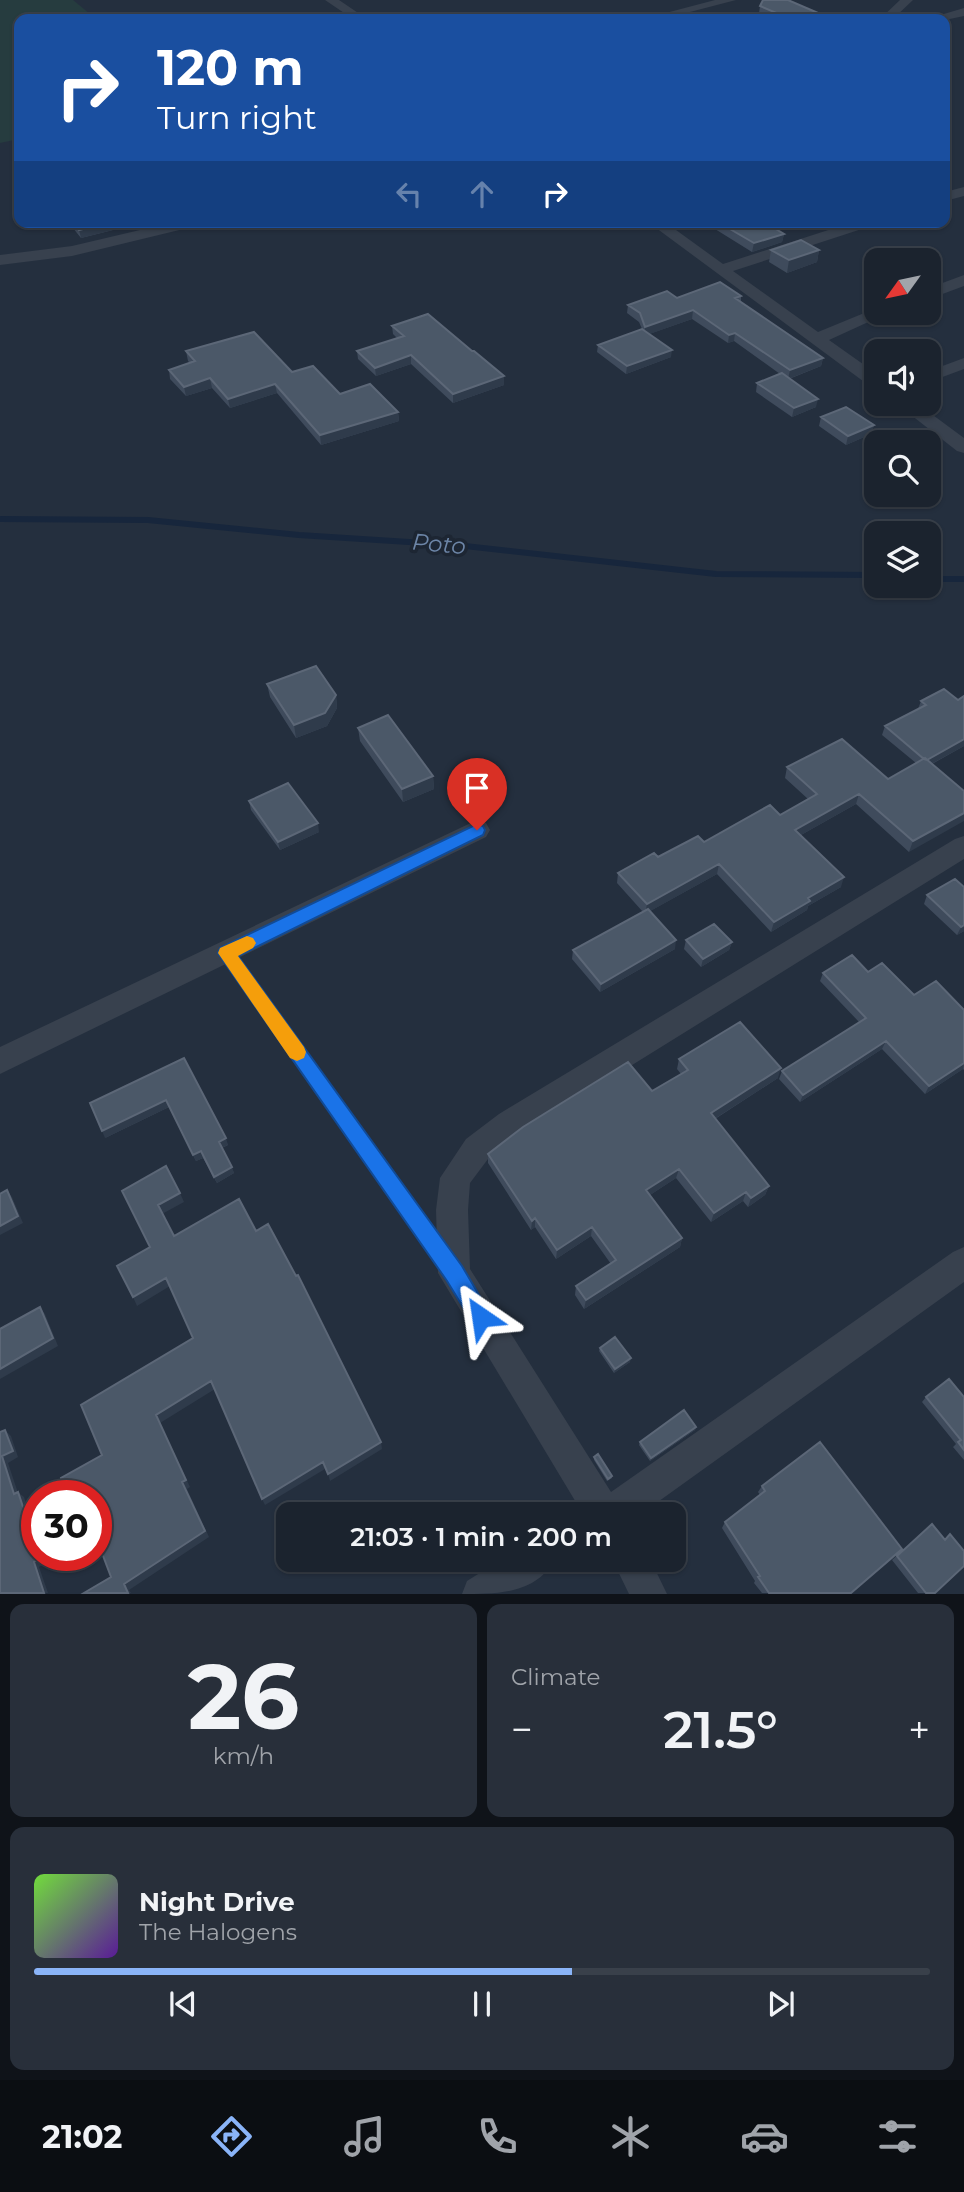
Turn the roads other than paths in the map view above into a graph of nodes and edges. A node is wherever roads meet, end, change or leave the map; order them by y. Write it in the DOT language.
graph roads {
  1 [pos="331,0"];
  2 [pos="730,0"];
  3 [pos="907,0"];
  4 [pos="947,3"];
  5 [pos="964,11"];
  6 [pos="353,14"];
  7 [pos="670,14"];
  8 [pos="892,14"];
  9 [pos="170,228"];
  10 [pos="663,228"];
  11 [pos="850,228"];
  12 [pos="0,260"];
  13 [pos="721,270"];
  14 [pos="964,280"];
  15 [pos="942,289"];
  16 [pos="864,320"];
  17 [pos="816,339"];
  18 [pos="964,363"];
  19 [pos="941,372"];
  20 [pos="864,374"];
  21 [pos="922,416"];
  22 [pos="964,447"];
  23 [pos="477,830"];
  24 [pos="964,846"];
  25 [pos="226,953"];
  26 [pos="0,1061"];
  27 [pos="964,1263"];
  28 [pos="454,1273"];
  29 [pos="597,1502"];
  30 [pos="627,1502"];
  31 [pos="515,1572"];
  32 [pos="637,1572"];
  33 [pos="480,1594"];
  34 [pos="649,1594"];
  1 -- 6 [label="street"];
  2 -- 7 [label="street"];
  3 -- 8 [label="street"];
  4 -- 5 [label="street"];
  9 -- 12 [label="street"];
  10 -- 13 [label="street"];
  11 -- 13 [label="street"];
  13 -- 17 [label="street"];
  14 -- 15 [label="street"];
  16 -- 17 [label="street"];
  17 -- 20 [label="street"];
  18 -- 19 [label="street"];
  21 -- 22 [label="street"];
  23 -- 25 [label="street"];
  24 -- 28 [label="street"];
  25 -- 26 [label="street"];
  25 -- 28 [label="lane"];
  27 -- 30 [label="street"];
  28 -- 29 [label="street"];
  31 -- 33 [label="street"];
  32 -- 34 [label="street"];
}
